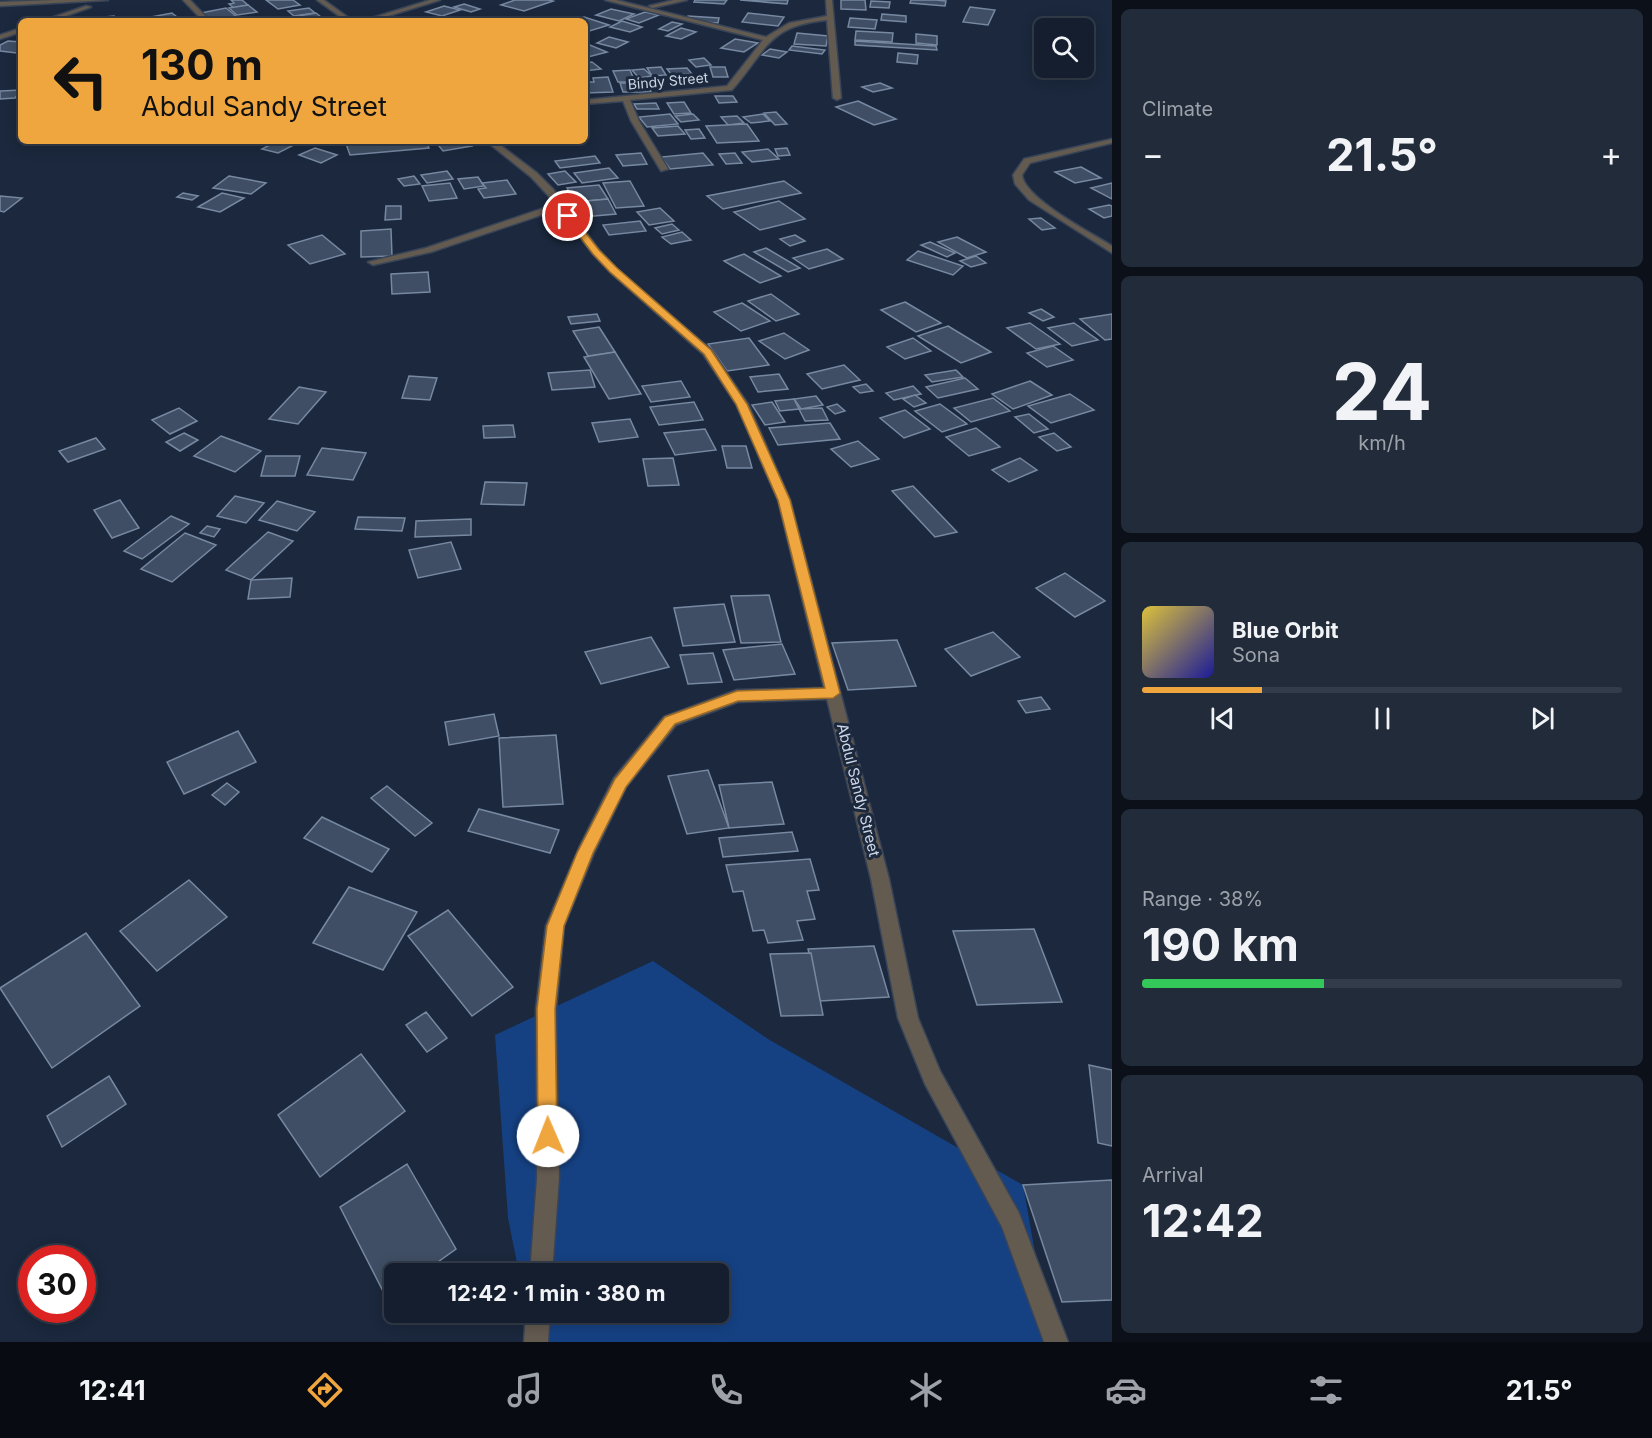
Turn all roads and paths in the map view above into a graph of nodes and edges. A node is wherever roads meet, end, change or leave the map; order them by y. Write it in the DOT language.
graph roads {
  1 [pos="105,0"];
  2 [pos="112,0"];
  3 [pos="186,0"];
  4 [pos="320,0"];
  5 [pos="437,0"];
  6 [pos="608,0"];
  7 [pos="830,0"];
  8 [pos="0,4"];
  9 [pos="96,5"];
  10 [pos="628,5"];
  11 [pos="685,7"];
  12 [pos="92,16"];
  13 [pos="55,18"];
  14 [pos="204,18"];
  15 [pos="346,18"];
  16 [pos="375,18"];
  17 [pos="832,18"];
  18 [pos="18,31"];
  19 [pos="0,38"];
  20 [pos="767,39"];
  21 [pos="626,99"];
  22 [pos="837,99"];
  23 [pos="588,102"];
  24 [pos="1112,141"];
  25 [pos="494,144"];
  26 [pos="664,169"];
  27 [pos="560,206"];
  28 [pos="1112,250"];
  29 [pos="373,262"];
  30 [pos="833,693"];
  31 [pos="542,1263"];
  32 [pos="537,1323"];
  33 [pos="536,1342"];
  34 [pos="1056,1342"];
  1 -- 8 [label="street"];
  2 -- 9 [label="street"];
  3 -- 14 [label="street"];
  4 -- 15 [label="street"];
  5 -- 16 [label="street"];
  6 -- 10 [label="street"];
  7 -- 17 [label="street"];
  9 -- 12 [label="street"];
  9 -- 13 [label="street"];
  10 -- 11 [label="street"];
  10 -- 11 [label="street"];
  11 -- 20 [label="street"];
  17 -- 20 [label="street, Bindy Street"];
  17 -- 22 [label="street"];
  18 -- 19 [label="street"];
  20 -- 21 [label="street, Bindy Street"];
  21 -- 23 [label="street, Bindy Street"];
  21 -- 26 [label="street"];
  24 -- 28 [label="street"];
  25 -- 27 [label="street, Abdul Sandy Street"];
  27 -- 29 [label="street"];
  27 -- 30 [label="street, Abdul Sandy Street"];
  30 -- 31 [label="street"];
  30 -- 34 [label="street, Abdul Sandy Street"];
  32 -- 33 [label="street"];
}
